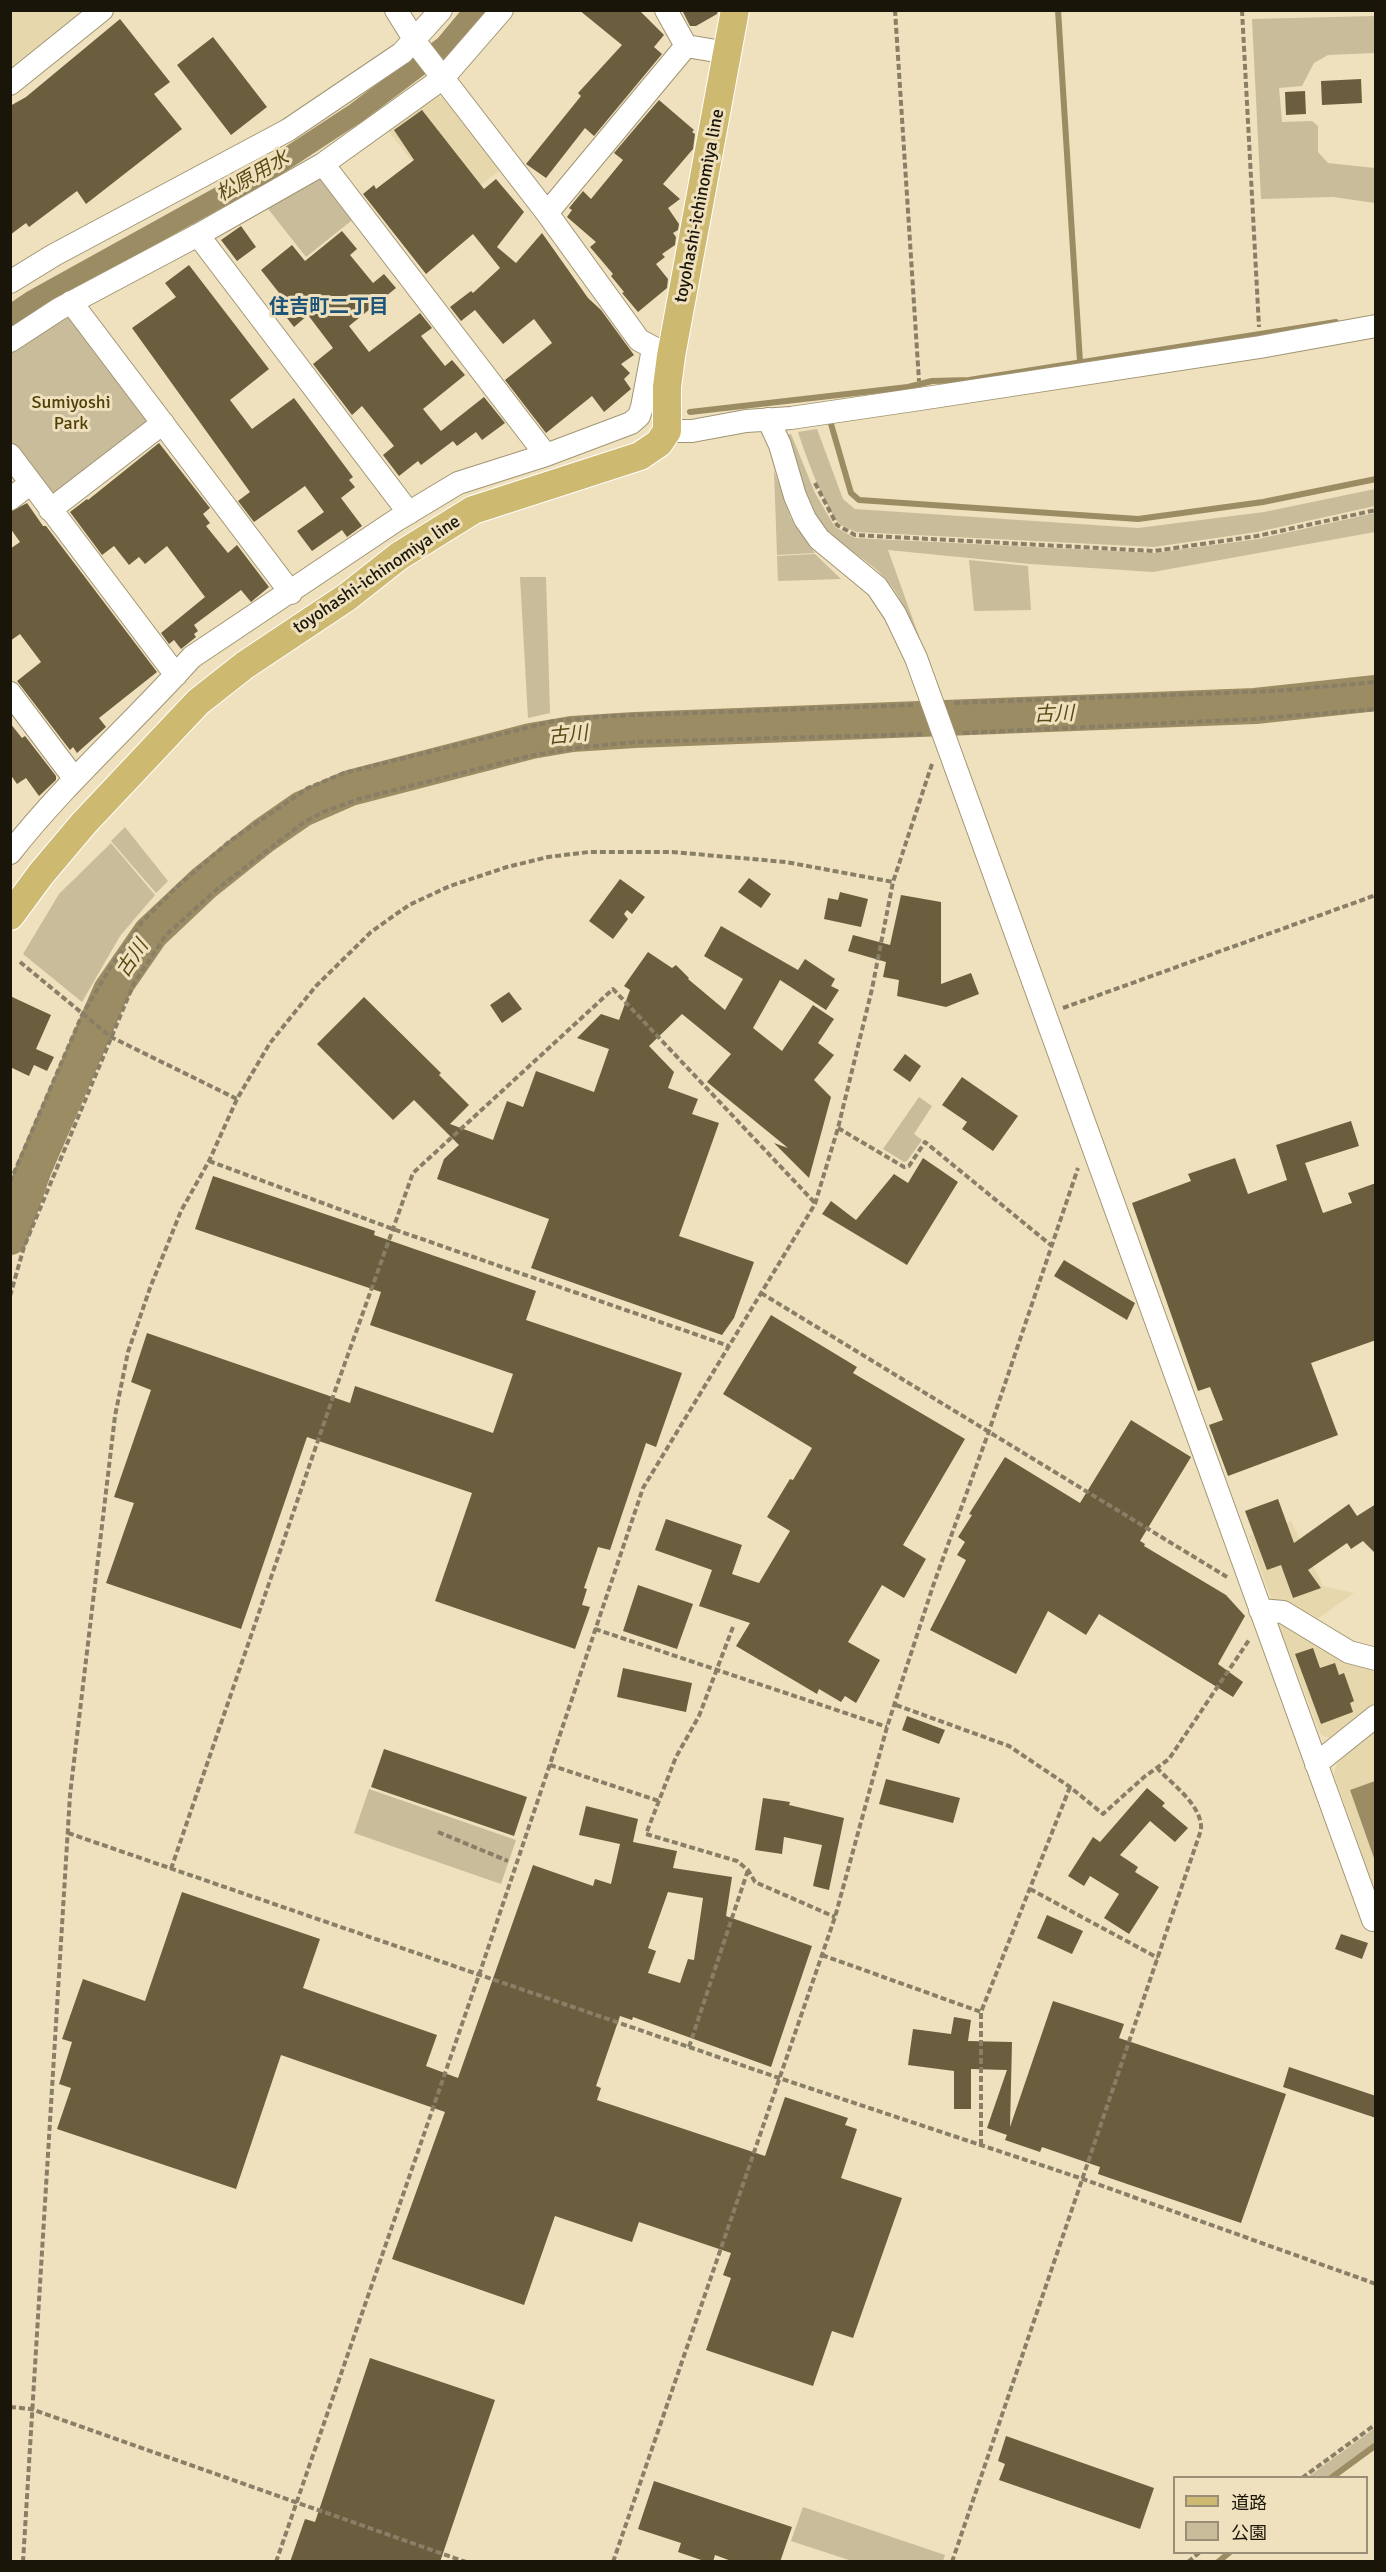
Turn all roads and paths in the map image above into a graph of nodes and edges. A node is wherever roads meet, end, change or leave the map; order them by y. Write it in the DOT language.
graph roads {
  1 [pos="102,10"];
  2 [pos="396,10"];
  3 [pos="441,10"];
  4 [pos="502,10"];
  5 [pos="666,10"];
  6 [pos="735,10"];
  7 [pos="894,10"];
  8 [pos="1242,10"];
  9 [pos="417,43"];
  10 [pos="686,46"];
  11 [pos="728,53"];
  12 [pos="440,75"];
  13 [pos="10,84"];
  14 [pos="323,164"];
  15 [pos="547,213"];
  16 [pos="198,235"];
  17 [pos="10,282"];
  18 [pos="71,302"];
  19 [pos="1376,326"];
  20 [pos="1259,329"];
  21 [pos="10,341"];
  22 [pos="662,353"];
  23 [pos="919,378"];
  24 [pos="768,419"];
  25 [pos="163,423"];
  26 [pos="667,431"];
  27 [pos="10,455"];
  28 [pos="546,455"];
  29 [pos="814,482"];
  30 [pos="31,483"];
  31 [pos="10,499"];
  32 [pos="50,510"];
  33 [pos="1376,510"];
  34 [pos="409,513"];
  35 [pos="291,593"];
  36 [pos="176,675"];
  37 [pos="1376,682"];
  38 [pos="10,693"];
  39 [pos="1376,709"];
  40 [pos="940,725"];
  41 [pos="74,777"];
  42 [pos="10,854"];
  43 [pos="893,882"];
  44 [pos="1376,895"];
  45 [pos="10,916"];
  46 [pos="20,962"];
  47 [pos="1046,1014"];
  48 [pos="82,1015"];
  49 [pos="111,1038"];
  50 [pos="237,1099"];
  51 [pos="838,1128"];
  52 [pos="1091,1141"];
  53 [pos="209,1161"];
  54 [pos="10,1182"];
  55 [pos="815,1203"];
  56 [pos="393,1229"];
  57 [pos="1052,1245"];
  58 [pos="761,1293"];
  59 [pos="10,1296"];
  60 [pos="729,1346"];
  61 [pos="989,1431"];
  62 [pos="1232,1582"];
  63 [pos="1260,1610"];
  64 [pos="733,1627"];
  65 [pos="595,1629"];
  66 [pos="1376,1659"];
  67 [pos="717,1668"];
  68 [pos="897,1705"];
  69 [pos="1376,1716"];
  70 [pos="888,1727"];
  71 [pos="1316,1764"];
  72 [pos="549,1765"];
  73 [pos="1158,1769"];
  74 [pos="1070,1787"];
  75 [pos="659,1801"];
  76 [pos="438,1832"];
  77 [pos="68,1833"];
  78 [pos="508,1861"];
  79 [pos="171,1869"];
  80 [pos="748,1870"];
  81 [pos="1030,1889"];
  82 [pos="835,1917"];
  83 [pos="1373,1920"];
  84 [pos="822,1955"];
  85 [pos="1158,1958"];
  86 [pos="479,1975"];
  87 [pos="981,2012"];
  88 [pos="689,2047"];
  89 [pos="779,2078"];
  90 [pos="981,2145"];
  91 [pos="1083,2179"];
  92 [pos="1376,2284"];
  93 [pos="10,2407"];
  94 [pos="31,2409"];
  95 [pos="1376,2424"];
  96 [pos="1305,2476"];
  97 [pos="297,2503"];
  98 [pos="23,2562"];
  99 [pos="276,2562"];
  100 [pos="466,2562"];
  101 [pos="614,2562"];
  102 [pos="952,2562"];
  1 -- 13 [label="street"];
  2 -- 9 [label="street"];
  3 -- 9 [label="street"];
  4 -- 12 [label="street"];
  5 -- 10 [label="street"];
  6 -- 11 [label="main road, toyohashi-ichinomiya line"];
  7 -- 23 [label="path"];
  8 -- 20 [label="path"];
  9 -- 12 [label="street"];
  9 -- 17 [label="street"];
  10 -- 11 [label="street"];
  10 -- 15 [label="street"];
  11 -- 22 [label="main road, toyohashi-ichinomiya line"];
  12 -- 14 [label="street"];
  12 -- 15 [label="street"];
  14 -- 16 [label="street"];
  14 -- 28 [label="street"];
  15 -- 22 [label="street"];
  16 -- 18 [label="street"];
  16 -- 34 [label="street"];
  18 -- 21 [label="street"];
  18 -- 25 [label="street"];
  19 -- 24 [label="street"];
  22 -- 26 [label="main road, toyohashi-ichinomiya line"];
  22 -- 28 [label="street"];
  24 -- 26 [label="street"];
  24 -- 40 [label="street"];
  25 -- 32 [label="street"];
  25 -- 35 [label="street"];
  26 -- 45 [label="main road, toyohashi-ichinomiya line"];
  27 -- 30 [label="street"];
  28 -- 34 [label="street"];
  29 -- 33 [label="path"];
  30 -- 31 [label="street"];
  30 -- 32 [label="street"];
  32 -- 36 [label="street"];
  34 -- 35 [label="street"];
  35 -- 36 [label="street"];
  36 -- 41 [label="street"];
  37 -- 40 [label="path"];
  38 -- 41 [label="street"];
  39 -- 40 [label="path"];
  40 -- 43 [label="path"];
  40 -- 47 [label="street"];
  40 -- 48 [label="path"];
  40 -- 49 [label="path"];
  41 -- 42 [label="street"];
  43 -- 50 [label="path"];
  43 -- 51 [label="path"];
  44 -- 47 [label="path"];
  46 -- 48 [label="path"];
  47 -- 52 [label="street"];
  48 -- 49 [label="path"];
  48 -- 54 [label="path"];
  49 -- 50 [label="path"];
  49 -- 59 [label="path"];
  50 -- 53 [label="path"];
  51 -- 55 [label="path"];
  51 -- 57 [label="path"];
  52 -- 57 [label="path"];
  52 -- 63 [label="street"];
  53 -- 56 [label="path"];
  53 -- 77 [label="path"];
  55 -- 56 [label="path"];
  55 -- 58 [label="path"];
  56 -- 60 [label="path"];
  56 -- 79 [label="path"];
  57 -- 61 [label="path"];
  58 -- 60 [label="path"];
  58 -- 61 [label="path"];
  60 -- 65 [label="path"];
  61 -- 62 [label="path"];
  61 -- 68 [label="path"];
  63 -- 66 [label="street"];
  63 -- 71 [label="street"];
  63 -- 73 [label="path"];
  64 -- 67 [label="path"];
  65 -- 67 [label="path"];
  65 -- 72 [label="path"];
  67 -- 70 [label="path"];
  67 -- 75 [label="path"];
  68 -- 70 [label="path"];
  68 -- 74 [label="path"];
  69 -- 71 [label="street"];
  70 -- 82 [label="path"];
  71 -- 83 [label="street"];
  72 -- 75 [label="path"];
  72 -- 86 [label="path"];
  73 -- 74 [label="path"];
  73 -- 85 [label="path"];
  74 -- 81 [label="path"];
  75 -- 80 [label="path"];
  76 -- 78 [label="path"];
  77 -- 79 [label="path"];
  77 -- 94 [label="path"];
  79 -- 86 [label="path"];
  80 -- 82 [label="path"];
  80 -- 88 [label="path"];
  81 -- 85 [label="path"];
  81 -- 87 [label="path"];
  82 -- 84 [label="path"];
  84 -- 87 [label="path"];
  84 -- 89 [label="path"];
  85 -- 91 [label="path"];
  86 -- 88 [label="path"];
  86 -- 97 [label="path"];
  87 -- 90 [label="path"];
  88 -- 89 [label="path"];
  89 -- 90 [label="path"];
  89 -- 101 [label="path"];
  90 -- 91 [label="path"];
  91 -- 92 [label="path"];
  91 -- 102 [label="path"];
  93 -- 94 [label="path"];
  94 -- 97 [label="path"];
  94 -- 98 [label="path"];
  95 -- 96 [label="path"];
  97 -- 99 [label="path"];
  97 -- 100 [label="path"];
}
